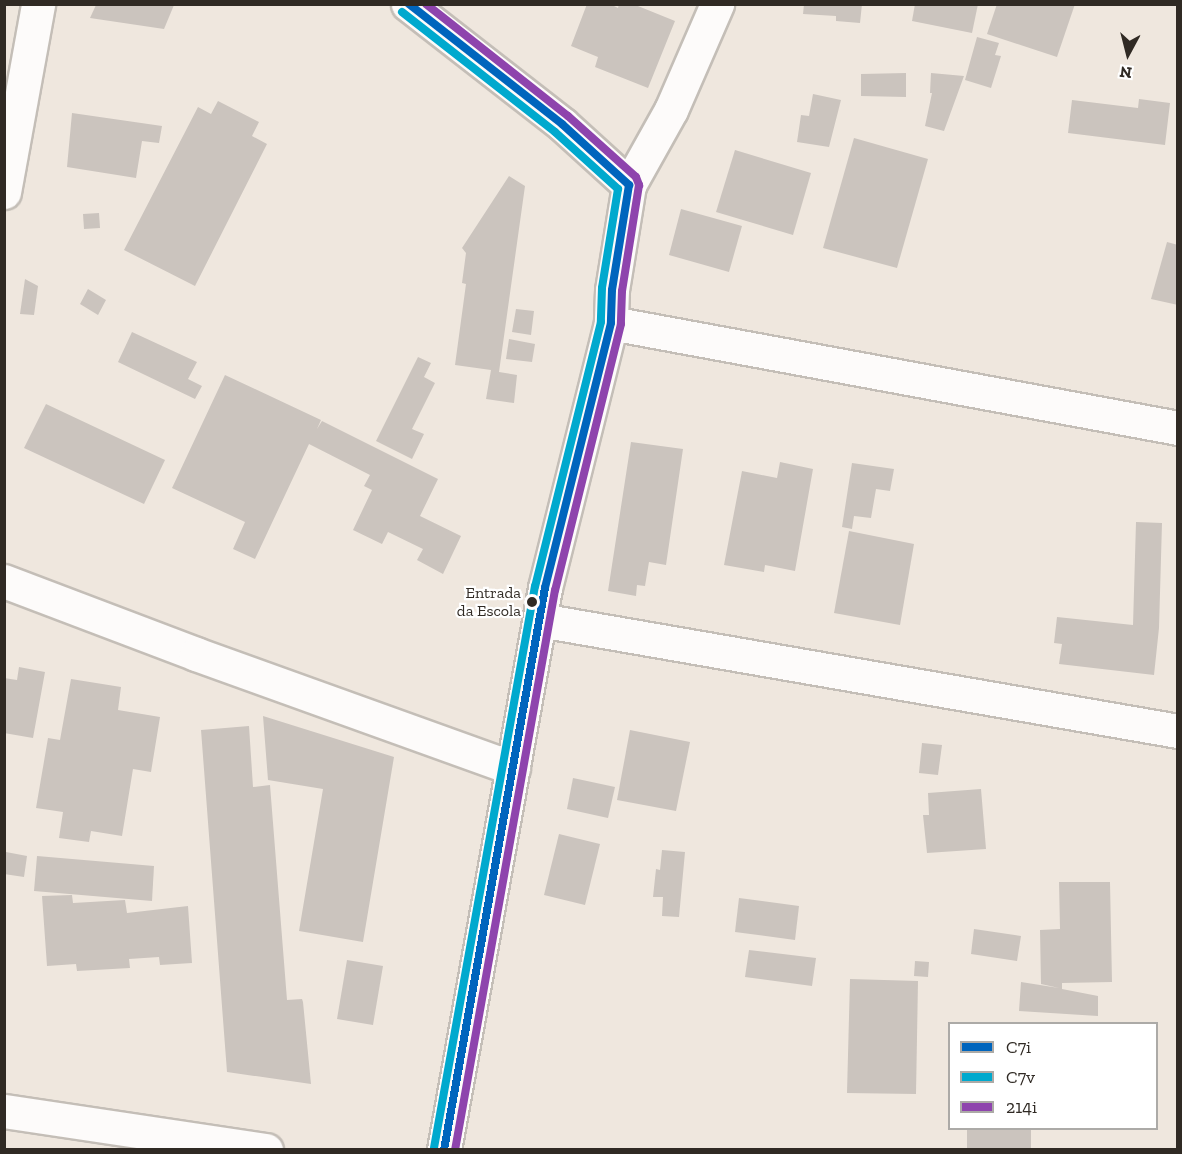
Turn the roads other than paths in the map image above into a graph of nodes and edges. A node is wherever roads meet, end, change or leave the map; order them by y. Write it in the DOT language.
graph roads {
  1 [pos="38,4"];
  2 [pos="408,4"];
  3 [pos="717,4"];
  4 [pos="629,184"];
  5 [pos="4,192"];
  6 [pos="611,323"];
  7 [pos="1178,428"];
  8 [pos="4,581"];
  9 [pos="540,620"];
  10 [pos="1178,731"];
  11 [pos="513,768"];
  12 [pos="4,1111"];
  13 [pos="266,1149"];
  14 [pos="444,1149"];
  1 -- 5 [label="street"];
  2 -- 4 [label="street"];
  3 -- 4 [label="street"];
  4 -- 6 [label="street"];
  6 -- 7 [label="street"];
  6 -- 9 [label="street"];
  8 -- 11 [label="street"];
  9 -- 10 [label="street"];
  9 -- 11 [label="street"];
  11 -- 14 [label="street"];
  12 -- 13 [label="street"];
}
